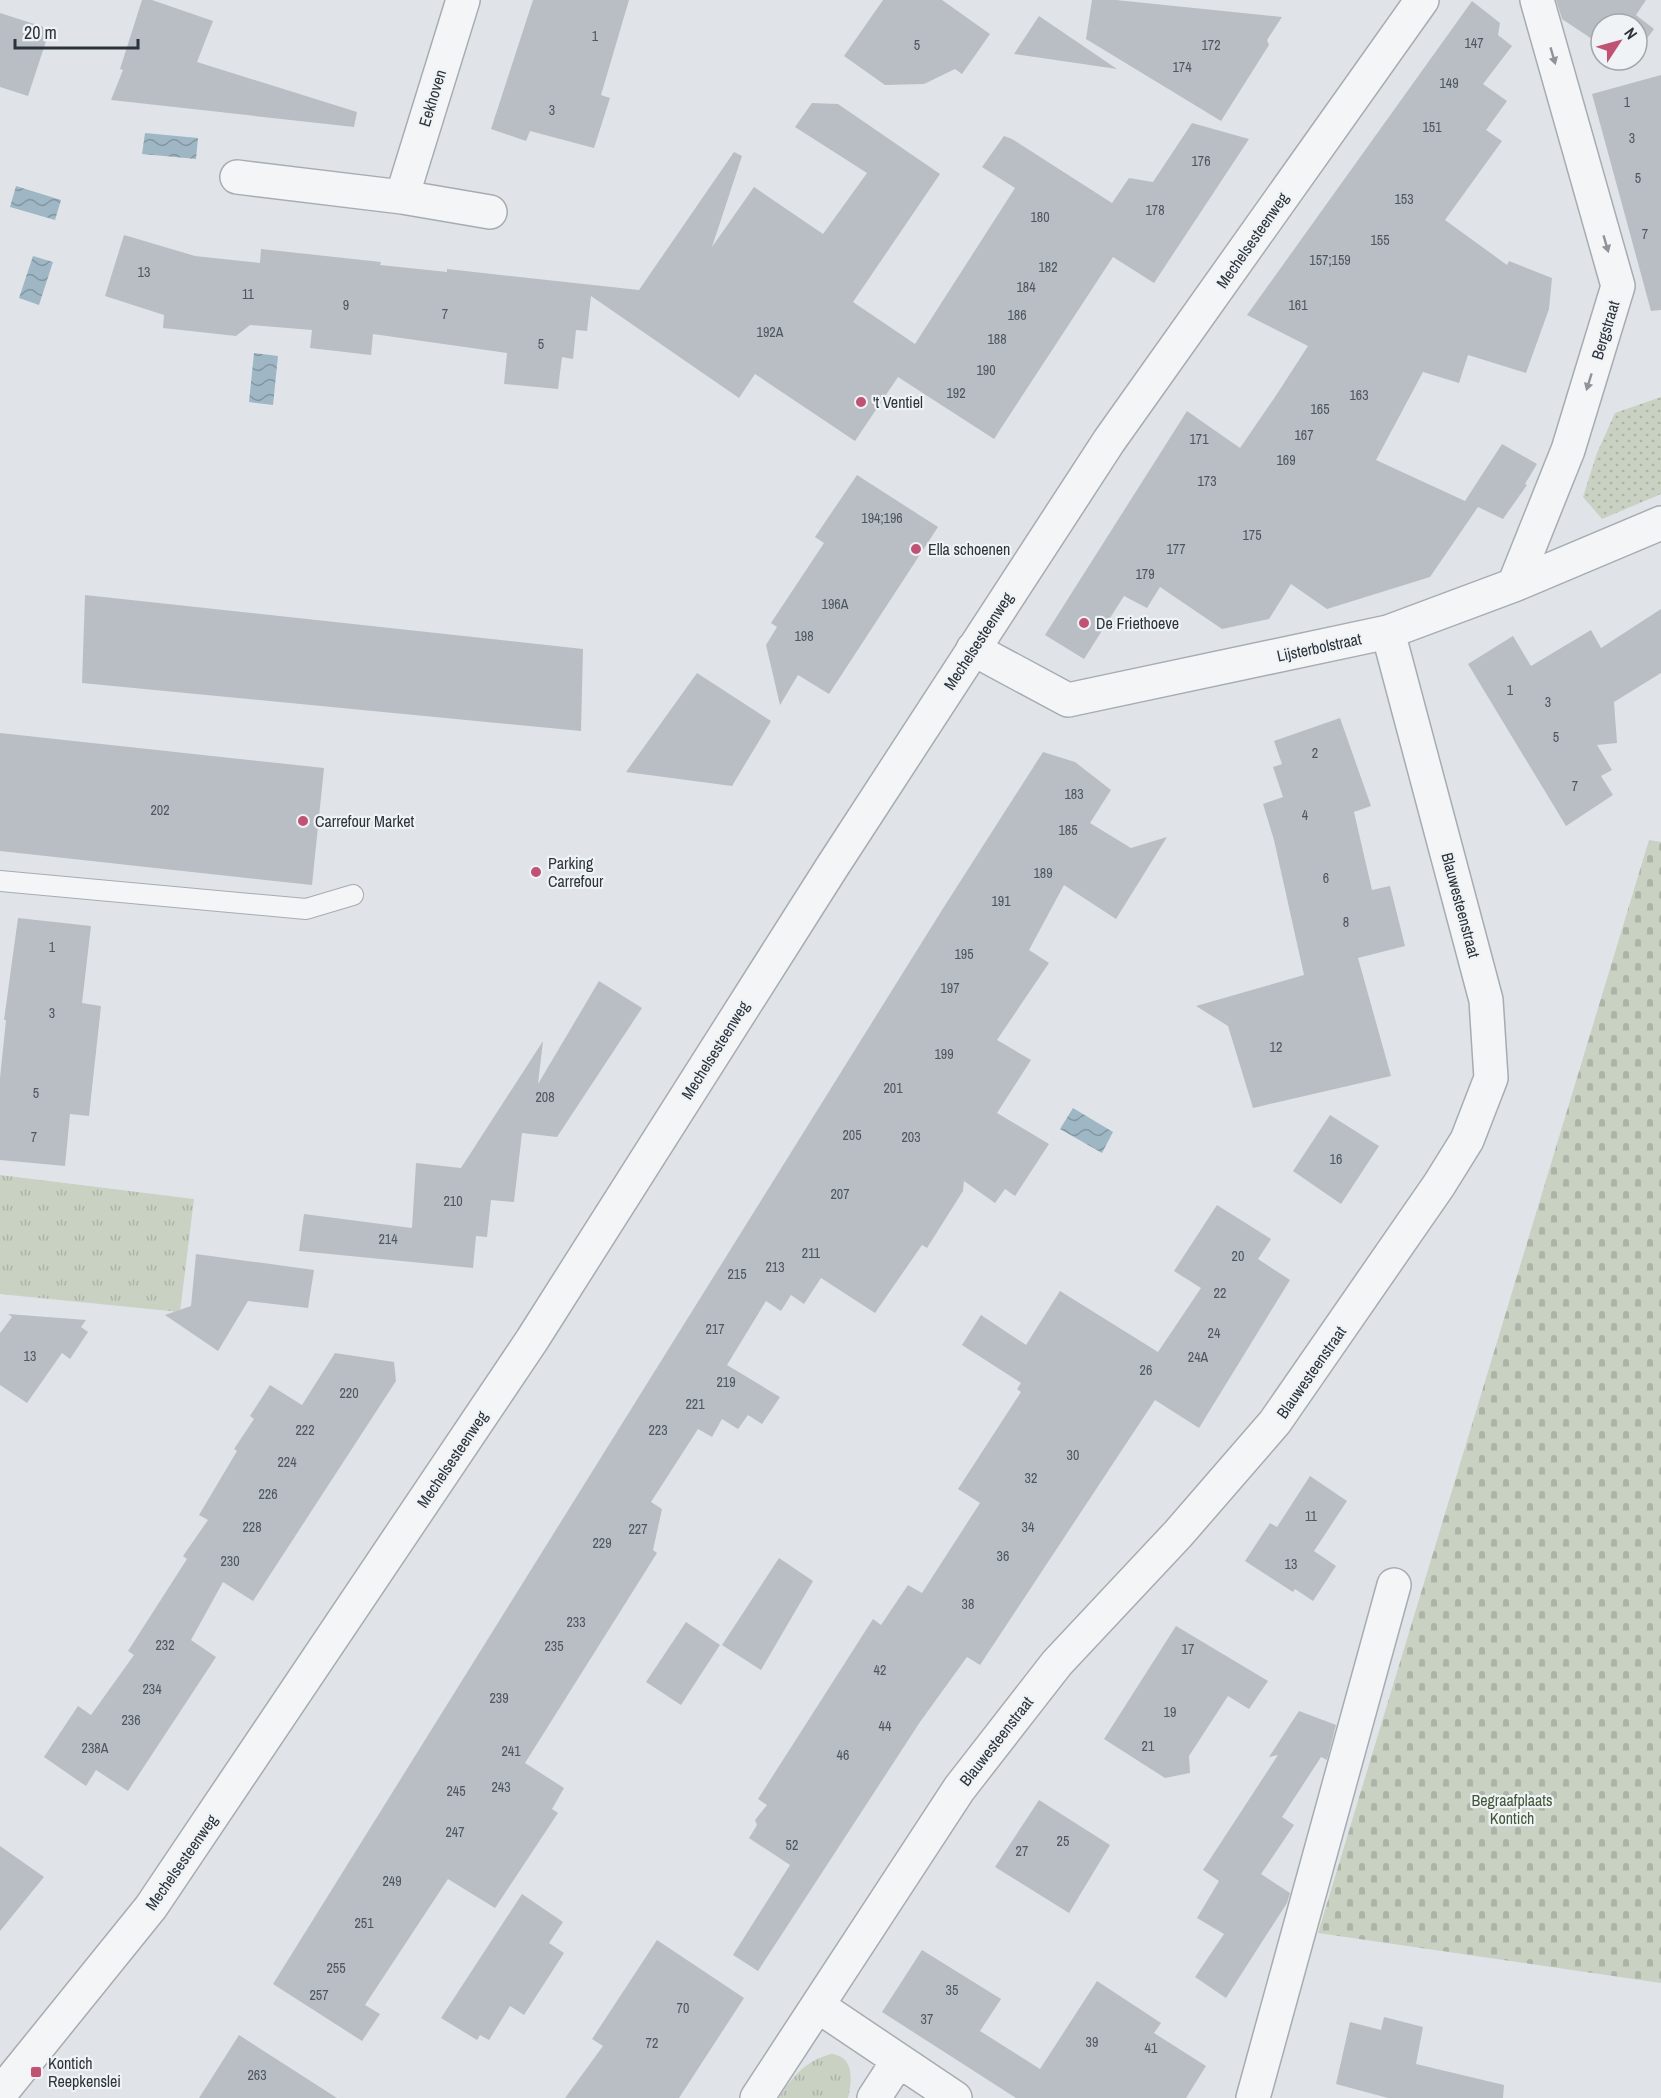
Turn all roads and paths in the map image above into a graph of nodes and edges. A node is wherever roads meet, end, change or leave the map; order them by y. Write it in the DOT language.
graph roads {
  1 [pos="463,0"];
  2 [pos="1422,0"];
  3 [pos="1537,0"];
  4 [pos="237,177"];
  5 [pos="402,197"];
  6 [pos="490,212"];
  7 [pos="1661,523"];
  8 [pos="1514,585"];
  9 [pos="1388,632"];
  10 [pos="973,649"];
  11 [pos="0,881"];
  12 [pos="353,895"];
  13 [pos="1394,1585"];
  14 [pos="818,2006"];
  15 [pos="898,2061"];
  16 [pos="0,2094"];
  17 [pos="5,2098"];
  18 [pos="757,2098"];
  19 [pos="874,2098"];
  20 [pos="955,2098"];
  21 [pos="1253,2098"];
  1 -- 5 [label="street, Eekhoven"];
  2 -- 10 [label="street, Mechelsesteenweg"];
  3 -- 8 [label="street, Bergstraat, one-way"];
  4 -- 5 [label="street"];
  5 -- 6 [label="street"];
  7 -- 8 [label="street, Lijsterbolstraat"];
  8 -- 9 [label="street, Lijsterbolstraat"];
  9 -- 10 [label="street, Lijsterbolstraat"];
  9 -- 14 [label="street, Blauwesteenstraat"];
  10 -- 16 [label="street, Mechelsesteenweg"];
  11 -- 12 [label="lane"];
  13 -- 21 [label="street"];
  14 -- 15 [label="street"];
  14 -- 18 [label="street, Blauwesteenstraat"];
  15 -- 19 [label="street"];
  15 -- 20 [label="street"];
  16 -- 17 [label="street, Mechelsesteenweg"];
}
